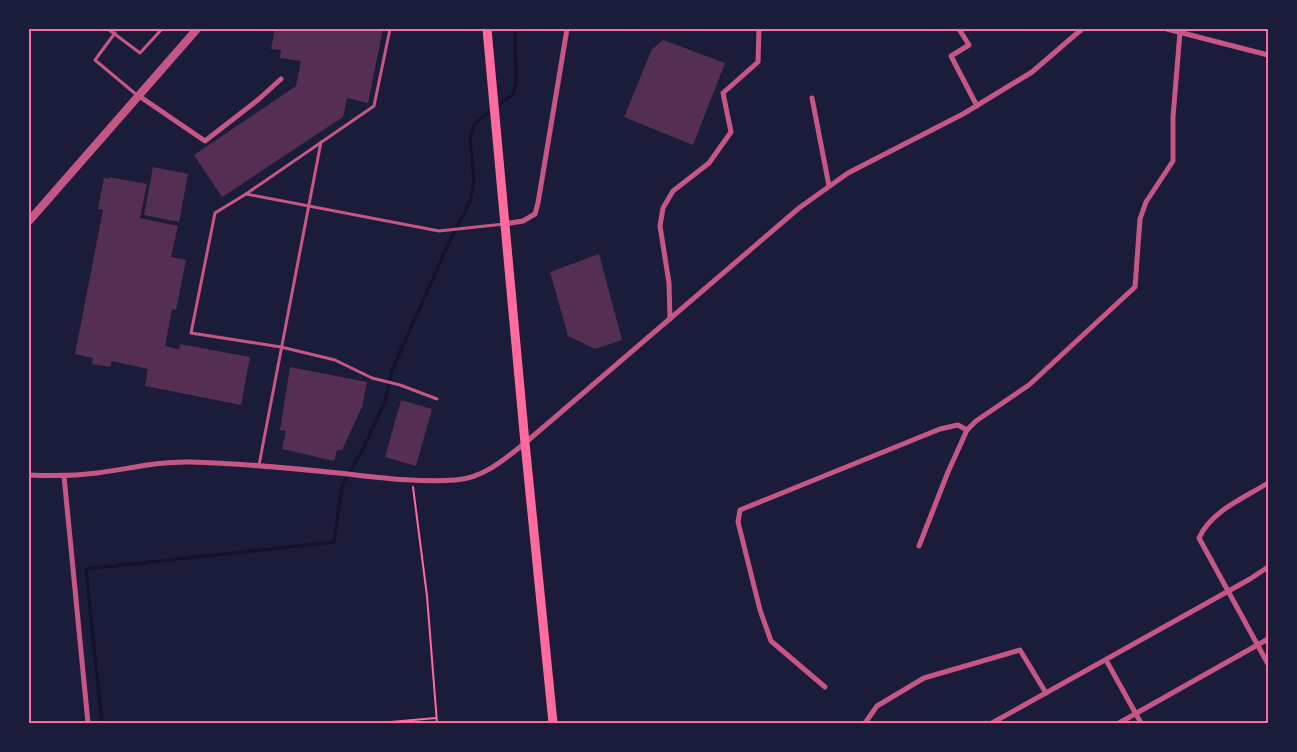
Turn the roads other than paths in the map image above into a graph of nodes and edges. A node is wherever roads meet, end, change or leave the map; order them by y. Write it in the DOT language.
graph roads {
  1 [pos="108,29"];
  2 [pos="162,29"];
  3 [pos="197,29"];
  4 [pos="390,29"];
  5 [pos="480,29"];
  6 [pos="487,29"];
  7 [pos="493,29"];
  8 [pos="567,29"];
  9 [pos="759,29"];
  10 [pos="960,29"];
  11 [pos="1082,29"];
  12 [pos="1167,29"];
  13 [pos="1180,32"];
  14 [pos="115,33"];
  15 [pos="1268,55"];
  16 [pos="490,67"];
  17 [pos="281,79"];
  18 [pos="139,96"];
  19 [pos="812,98"];
  20 [pos="977,106"];
  21 [pos="321,142"];
  22 [pos="829,186"];
  23 [pos="246,194"];
  24 [pos="308,206"];
  25 [pos="29,221"];
  26 [pos="504,224"];
  27 [pos="670,319"];
  28 [pos="281,347"];
  29 [pos="437,399"];
  30 [pos="967,430"];
  31 [pos="525,443"];
  32 [pos="259,466"];
  33 [pos="29,475"];
  34 [pos="64,476"];
  35 [pos="1267,485"];
  36 [pos="919,546"];
  37 [pos="1268,567"];
  38 [pos="1228,592"];
  39 [pos="1268,639"];
  40 [pos="1258,645"];
  41 [pos="1106,660"];
  42 [pos="1268,664"];
  43 [pos="825,687"];
  44 [pos="1046,693"];
  45 [pos="1136,714"];
  46 [pos="88,723"];
  47 [pos="553,723"];
  48 [pos="864,723"];
  49 [pos="992,723"];
  50 [pos="1119,723"];
  51 [pos="1141,723"];
  1 -- 14 [label="lane"];
  2 -- 14 [label="lane"];
  3 -- 18 [label="street"];
  4 -- 21 [label="lane"];
  5 -- 16 [label="main road"];
  6 -- 16 [label="main road"];
  7 -- 16 [label="main road"];
  8 -- 26 [label="street"];
  9 -- 27 [label="street"];
  10 -- 20 [label="street"];
  11 -- 20 [label="street"];
  12 -- 13 [label="street"];
  13 -- 15 [label="street"];
  13 -- 30 [label="street"];
  14 -- 18 [label="lane"];
  16 -- 26 [label="main road"];
  17 -- 18 [label="street"];
  18 -- 25 [label="street"];
  19 -- 22 [label="street"];
  20 -- 22 [label="street"];
  21 -- 23 [label="lane"];
  21 -- 24 [label="lane"];
  22 -- 27 [label="street"];
  23 -- 24 [label="lane"];
  23 -- 28 [label="lane"];
  24 -- 26 [label="lane"];
  24 -- 28 [label="lane"];
  26 -- 31 [label="main road"];
  27 -- 31 [label="street"];
  28 -- 29 [label="lane"];
  28 -- 32 [label="lane"];
  30 -- 36 [label="street"];
  30 -- 43 [label="street"];
  31 -- 32 [label="street"];
  31 -- 47 [label="main road"];
  32 -- 34 [label="street"];
  33 -- 34 [label="street"];
  34 -- 46 [label="street"];
  35 -- 38 [label="street"];
  37 -- 38 [label="street"];
  38 -- 40 [label="street"];
  38 -- 41 [label="street"];
  39 -- 40 [label="street"];
  40 -- 42 [label="street"];
  40 -- 45 [label="street"];
  41 -- 44 [label="street"];
  41 -- 45 [label="street"];
  44 -- 48 [label="street"];
  44 -- 49 [label="street"];
  45 -- 50 [label="street"];
  45 -- 51 [label="street"];
}
